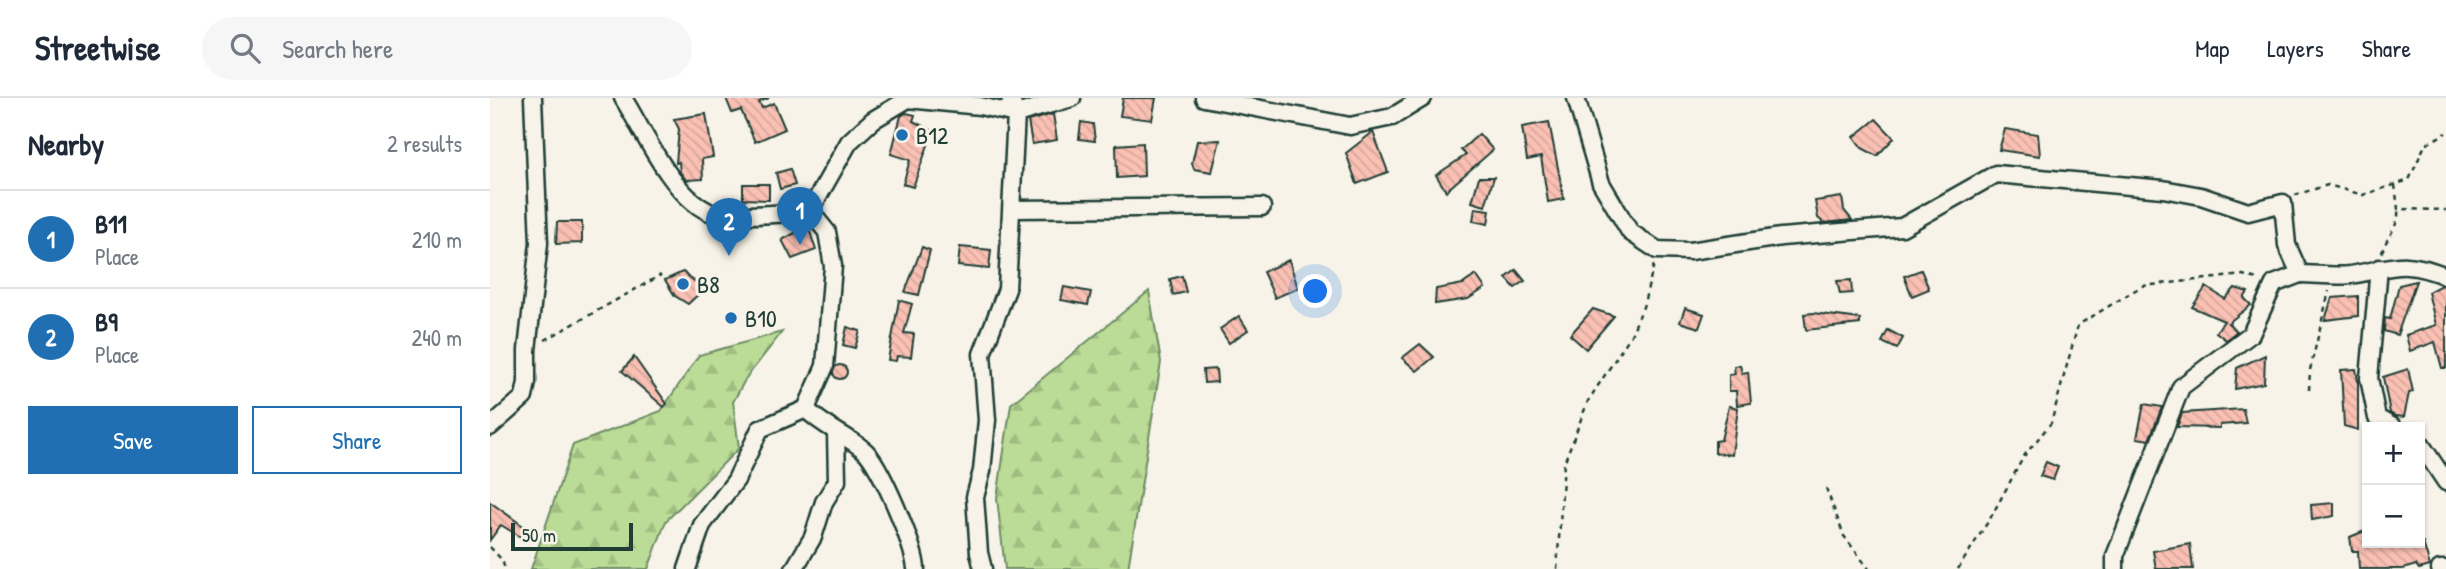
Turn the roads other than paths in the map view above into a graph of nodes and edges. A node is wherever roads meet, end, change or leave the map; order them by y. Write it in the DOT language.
graph roads {
  1 [pos="533,98"];
  2 [pos="623,98"];
  3 [pos="1010,98"];
  4 [pos="1072,98"];
  5 [pos="1204,98"];
  6 [pos="1423,98"];
  7 [pos="1576,98"];
  8 [pos="908,99"];
  9 [pos="1016,114"];
  10 [pos="1262,207"];
  11 [pos="1012,209"];
  12 [pos="810,211"];
  13 [pos="2379,268"];
  14 [pos="2300,274"];
  15 [pos="2446,276"];
  16 [pos="806,409"];
  17 [pos="2384,422"];
  18 [pos="490,427"];
  19 [pos="836,432"];
  20 [pos="2425,450"];
  21 [pos="2446,482"];
  22 [pos="687,569"];
  23 [pos="794,569"];
  24 [pos="916,569"];
  25 [pos="983,569"];
  26 [pos="2115,569"];
  1 -- 18 [label="street"];
  2 -- 12 [label="street"];
  3 -- 9 [label="street"];
  4 -- 9 [label="street"];
  5 -- 6 [label="street"];
  7 -- 14 [label="street"];
  8 -- 9 [label="street"];
  8 -- 12 [label="street"];
  9 -- 11 [label="street"];
  10 -- 11 [label="street"];
  11 -- 25 [label="street"];
  12 -- 16 [label="street"];
  13 -- 14 [label="street"];
  13 -- 15 [label="street"];
  13 -- 17 [label="street"];
  14 -- 26 [label="street"];
  16 -- 19 [label="street"];
  16 -- 22 [label="street"];
  19 -- 23 [label="street"];
  19 -- 24 [label="street"];
  20 -- 21 [label="street"];
}
